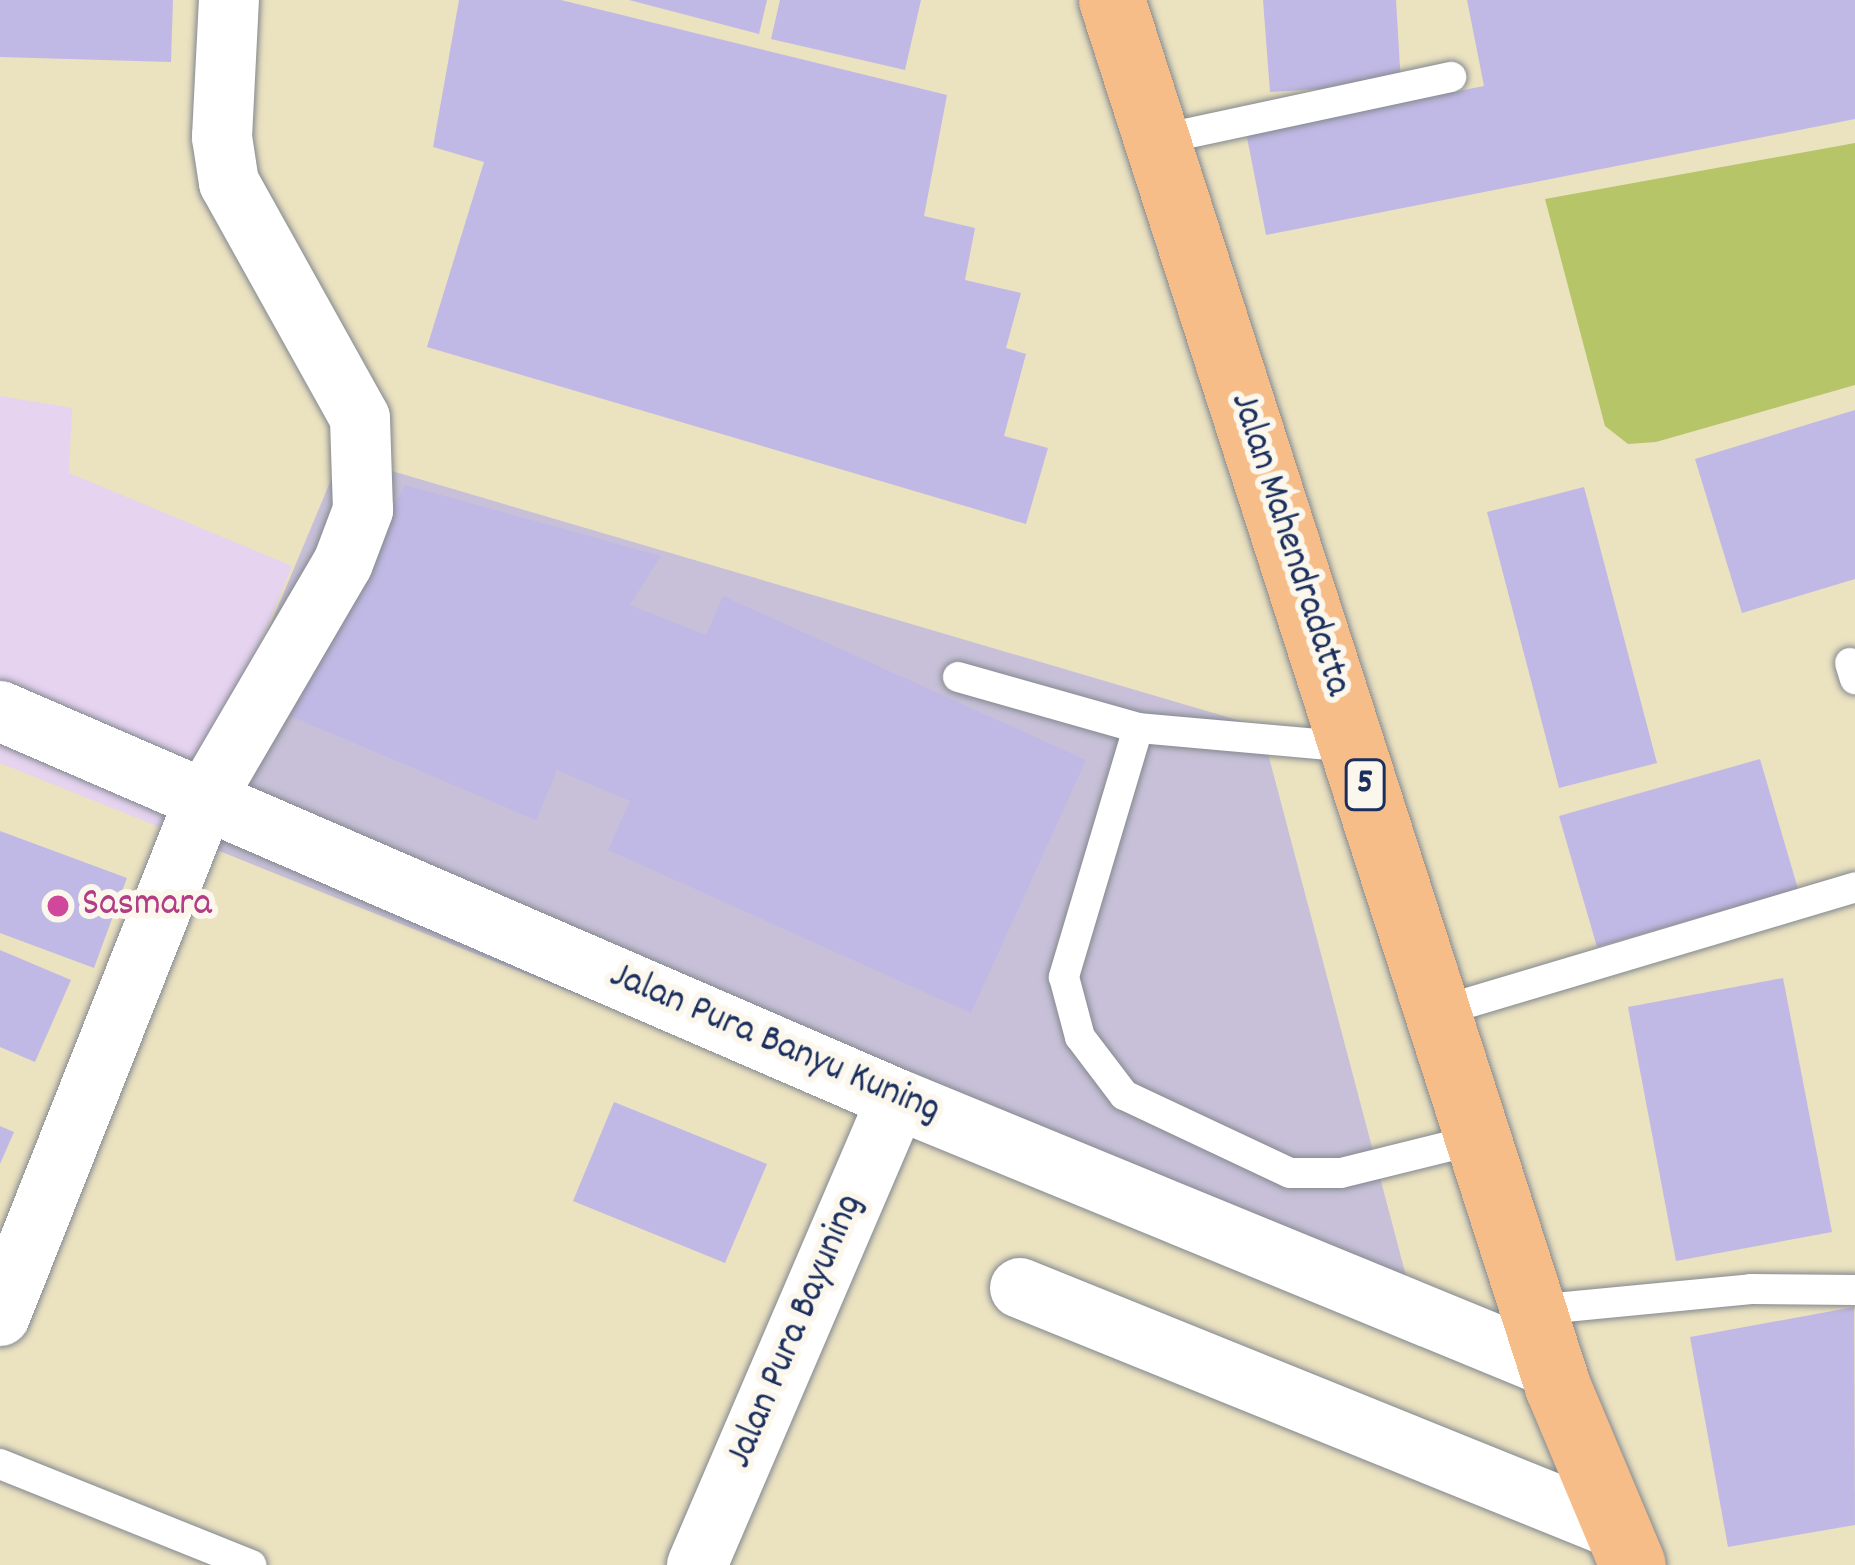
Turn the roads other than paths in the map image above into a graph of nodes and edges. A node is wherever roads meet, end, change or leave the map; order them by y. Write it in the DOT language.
graph roads {
  1 [pos="229,0"];
  2 [pos="1112,0"];
  3 [pos="1451,77"];
  4 [pos="1157,140"];
  5 [pos="958,677"];
  6 [pos="0,711"];
  7 [pos="1138,728"];
  8 [pos="1353,747"];
  9 [pos="205,799"];
  10 [pos="1855,887"];
  11 [pos="1437,1012"];
  12 [pos="897,1099"];
  13 [pos="1478,1139"];
  14 [pos="1019,1288"];
  15 [pos="1855,1289"];
  16 [pos="0,1316"];
  17 [pos="1543,1339"];
  18 [pos="0,1464"];
  19 [pos="1627,1548"];
  20 [pos="250,1565"];
  21 [pos="697,1565"];
  1 -- 9 [label="street"];
  2 -- 4 [label="highway, Jalan Mahendradatta / 5"];
  3 -- 4 [label="lane"];
  4 -- 8 [label="highway, Jalan Mahendradatta / 5"];
  5 -- 7 [label="lane"];
  6 -- 9 [label="street, Jalan Pura Banyu Kuning"];
  7 -- 8 [label="lane"];
  7 -- 13 [label="lane"];
  8 -- 11 [label="highway, Jalan Mahendradatta / 5"];
  9 -- 12 [label="street, Jalan Pura Banyu Kuning"];
  9 -- 16 [label="street"];
  10 -- 11 [label="lane"];
  11 -- 13 [label="highway, Jalan Mahendradatta / 5"];
  12 -- 17 [label="street, Jalan Pura Banyu Kuning"];
  12 -- 21 [label="street, Jalan Pura Bayuning"];
  13 -- 17 [label="highway, Jalan Mahendradatta / 5"];
  14 -- 19 [label="street"];
  15 -- 17 [label="lane"];
  17 -- 19 [label="highway, Jalan Mahendradatta / 5"];
  18 -- 20 [label="lane"];
}
